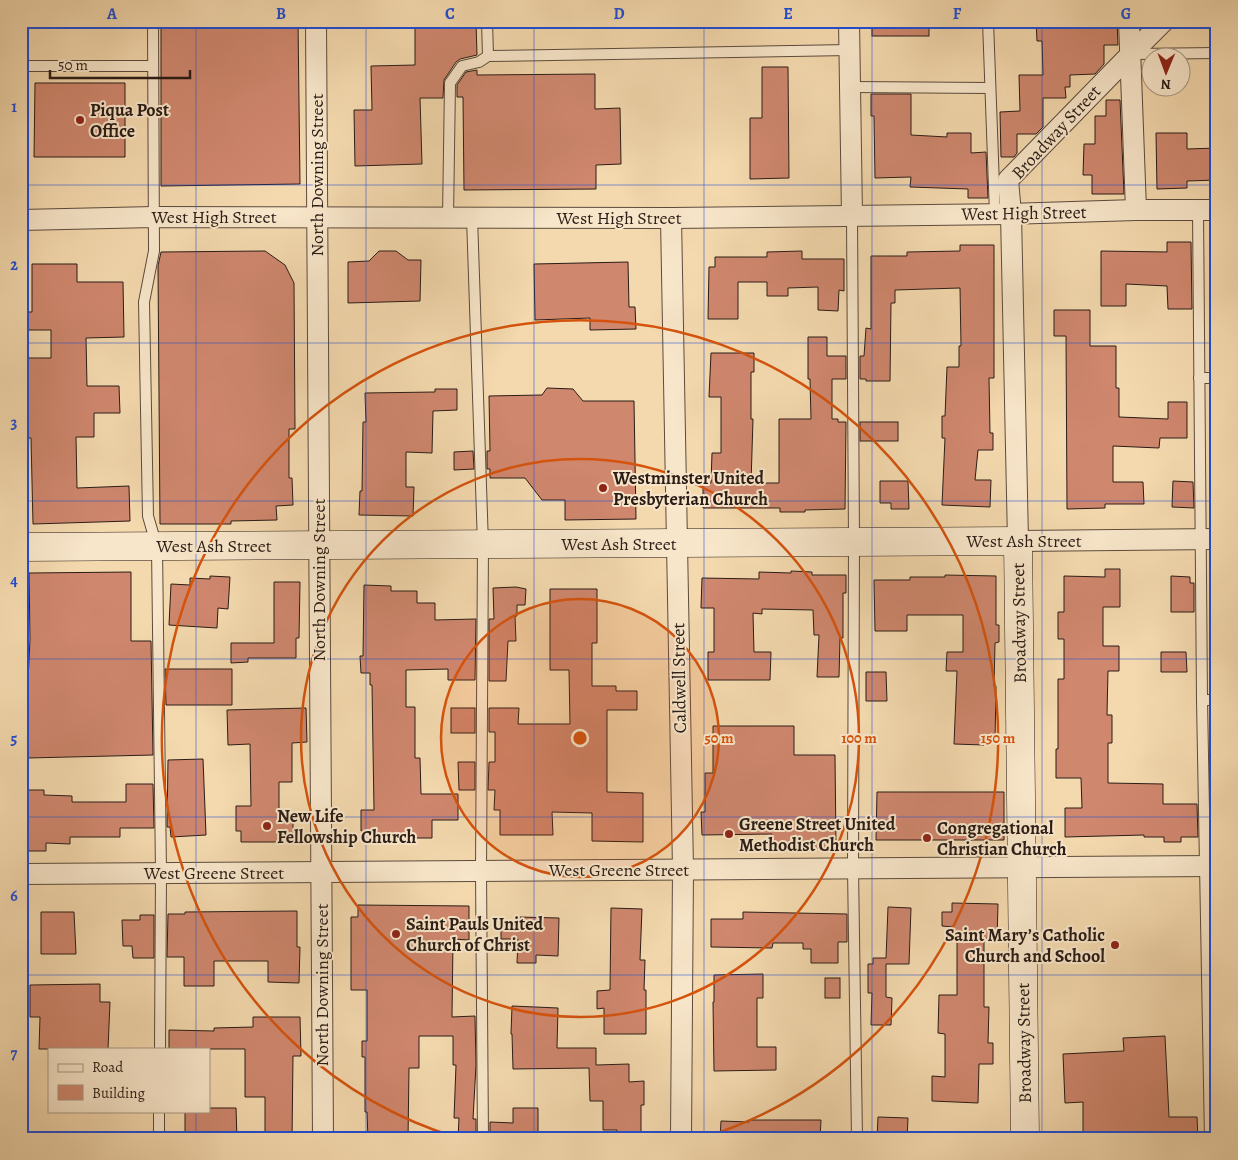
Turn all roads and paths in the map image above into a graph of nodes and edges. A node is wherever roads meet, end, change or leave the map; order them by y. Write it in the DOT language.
graph roads {
  1 [pos="153,21"];
  2 [pos="316,21"];
  3 [pos="487,21"];
  4 [pos="849,21"];
  5 [pos="988,21"];
  6 [pos="1129,21"];
  7 [pos="1164,21"];
  8 [pos="850,50"];
  9 [pos="1217,53"];
  10 [pos="1131,54"];
  11 [pos="488,56"];
  12 [pos="21,66"];
  13 [pos="153,66"];
  14 [pos="850,87"];
  15 [pos="990,88"];
  16 [pos="1136,210"];
  17 [pos="1208,210"];
  18 [pos="1003,214"];
  19 [pos="852,216"];
  20 [pos="154,217"];
  21 [pos="317,217"];
  22 [pos="448,217"];
  23 [pos="472,217"];
  24 [pos="671,218"];
  25 [pos="21,220"];
  26 [pos="1199,378"];
  27 [pos="1217,378"];
  28 [pos="1209,540"];
  29 [pos="854,541"];
  30 [pos="1018,541"];
  31 [pos="676,543"];
  32 [pos="483,545"];
  33 [pos="319,546"];
  34 [pos="21,547"];
  35 [pos="157,547"];
  36 [pos="1202,700"];
  37 [pos="1217,700"];
  38 [pos="1211,866"];
  39 [pos="1022,867"];
  40 [pos="853,868"];
  41 [pos="683,870"];
  42 [pos="481,871"];
  43 [pos="321,872"];
  44 [pos="161,873"];
  45 [pos="21,874"];
  46 [pos="160,1048"];
  47 [pos="159,1112"];
  48 [pos="159,1139"];
  49 [pos="323,1139"];
  50 [pos="483,1139"];
  51 [pos="681,1139"];
  52 [pos="857,1139"];
  53 [pos="1025,1139"];
  54 [pos="1210,1139"];
  1 -- 13 [label="lane"];
  2 -- 21 [label="street, North Downing Street"];
  3 -- 11 [label="lane"];
  4 -- 8 [label="street"];
  5 -- 15 [label="lane"];
  6 -- 10 [label="street"];
  7 -- 10 [label="street, Broadway Street"];
  8 -- 11 [label="lane"];
  8 -- 14 [label="street"];
  9 -- 10 [label="lane"];
  10 -- 16 [label="street"];
  10 -- 18 [label="street, Broadway Street"];
  11 -- 22 [label="lane"];
  12 -- 13 [label="lane"];
  13 -- 20 [label="lane"];
  14 -- 15 [label="lane"];
  14 -- 19 [label="street"];
  15 -- 18 [label="lane"];
  16 -- 17 [label="street, West High Street"];
  16 -- 18 [label="street, West High Street"];
  17 -- 26 [label="lane"];
  18 -- 19 [label="street, West High Street"];
  18 -- 30 [label="street, Broadway Street"];
  19 -- 24 [label="street, West High Street"];
  19 -- 29 [label="lane"];
  20 -- 21 [label="street, West High Street"];
  20 -- 25 [label="street, West High Street"];
  20 -- 35 [label="lane"];
  21 -- 22 [label="street, West High Street"];
  21 -- 33 [label="street, North Downing Street"];
  22 -- 23 [label="street, West High Street"];
  23 -- 24 [label="street, West High Street"];
  23 -- 32 [label="lane"];
  24 -- 31 [label="street, Caldwell Street"];
  26 -- 27 [label="lane"];
  26 -- 28 [label="lane"];
  28 -- 30 [label="street, West Ash Street"];
  28 -- 36 [label="lane"];
  29 -- 30 [label="street, West Ash Street"];
  29 -- 31 [label="street, West Ash Street"];
  29 -- 40 [label="lane"];
  30 -- 39 [label="street, Broadway Street"];
  31 -- 32 [label="street, West Ash Street"];
  31 -- 41 [label="street, Caldwell Street"];
  32 -- 33 [label="street, West Ash Street"];
  32 -- 42 [label="lane"];
  33 -- 35 [label="street, West Ash Street"];
  33 -- 43 [label="street, North Downing Street"];
  34 -- 35 [label="street, West Ash Street"];
  35 -- 44 [label="lane"];
  36 -- 37 [label="lane"];
  36 -- 38 [label="lane"];
  38 -- 39 [label="street, West Greene Street"];
  38 -- 54 [label="lane"];
  39 -- 40 [label="street, West Greene Street"];
  39 -- 53 [label="street, Broadway Street"];
  40 -- 41 [label="street, West Greene Street"];
  40 -- 52 [label="lane"];
  41 -- 42 [label="street, West Greene Street"];
  41 -- 51 [label="street, Caldwell Street"];
  42 -- 43 [label="street, West Greene Street"];
  42 -- 50 [label="lane"];
  43 -- 44 [label="street, West Greene Street"];
  43 -- 49 [label="street, North Downing Street"];
  44 -- 45 [label="street, West Greene Street"];
  44 -- 46 [label="lane"];
  47 -- 48 [label="lane"];
}
